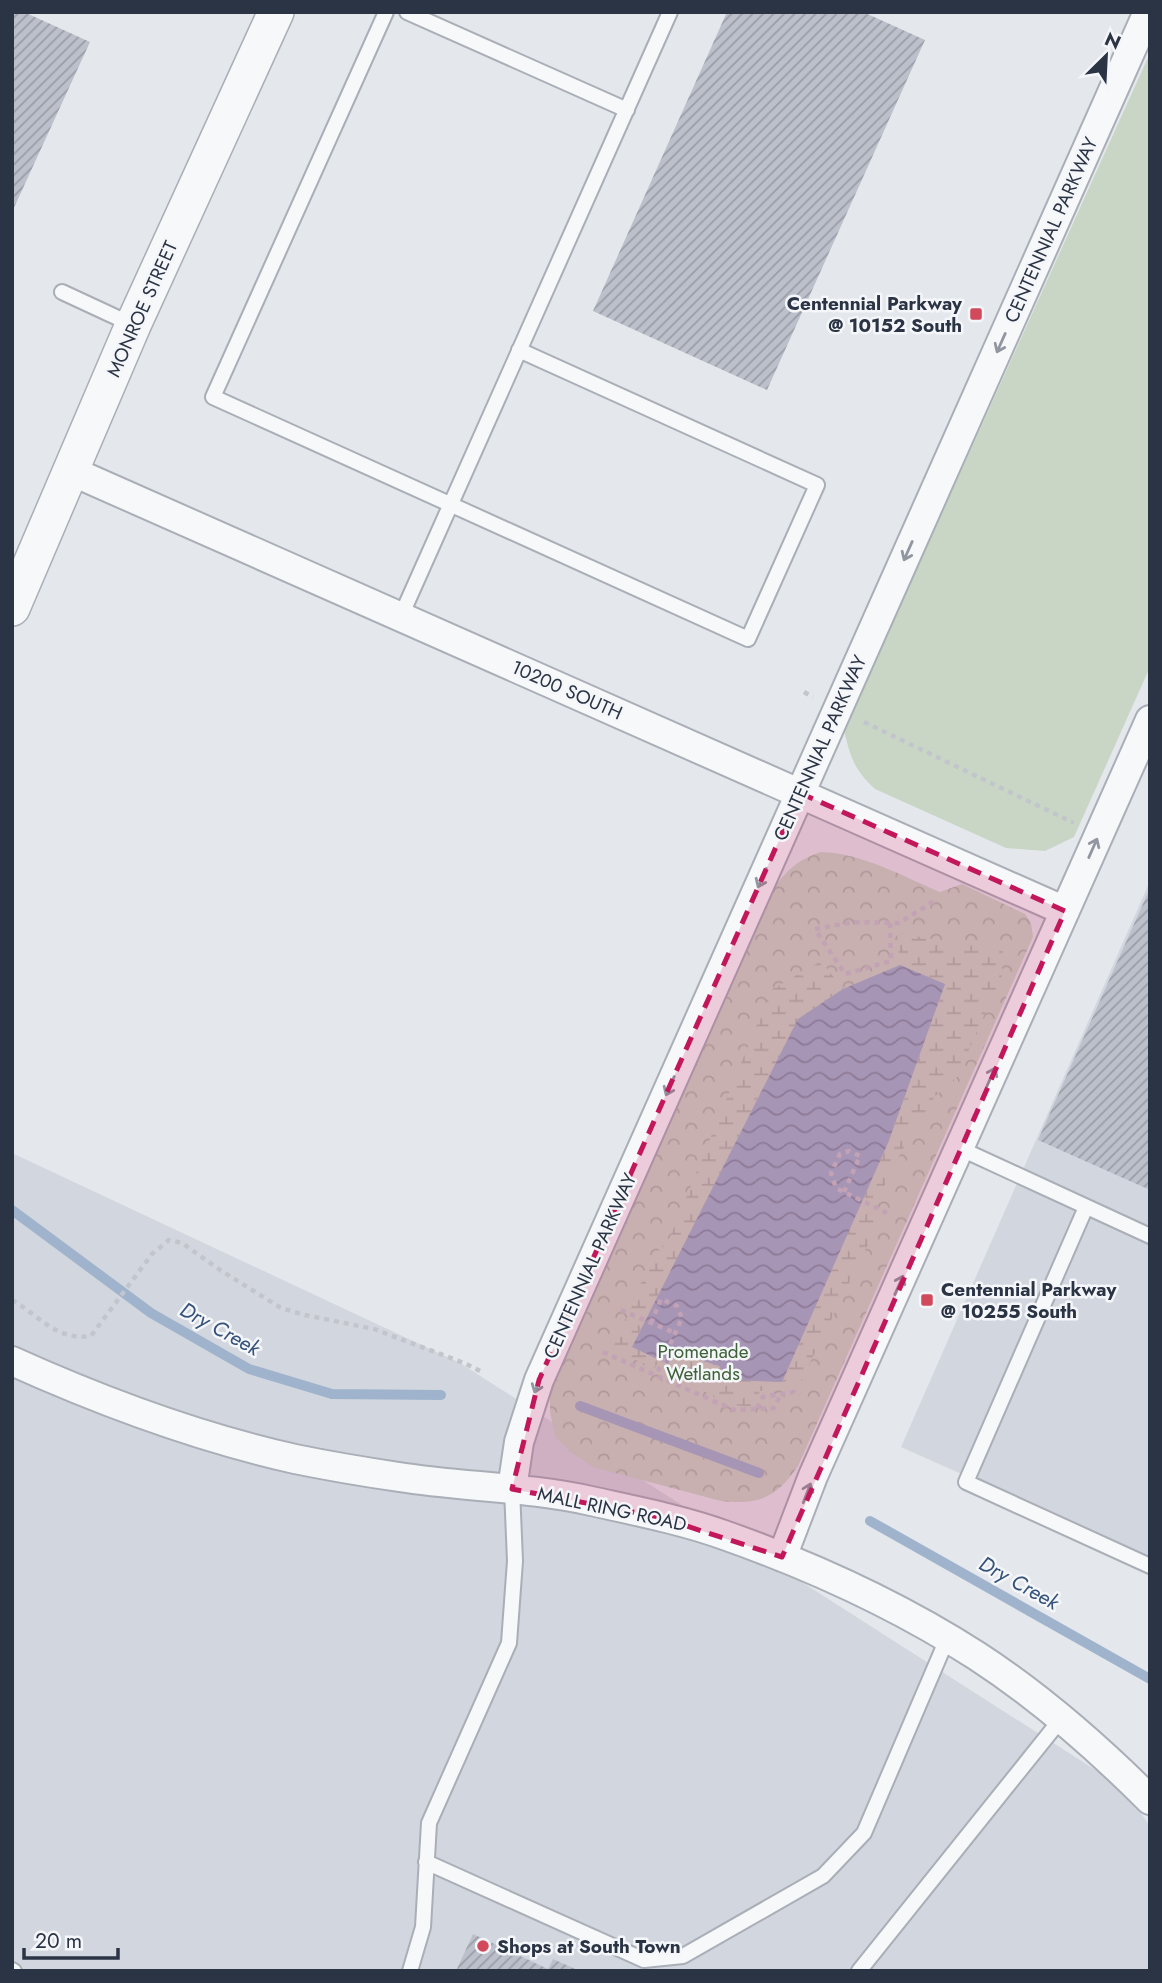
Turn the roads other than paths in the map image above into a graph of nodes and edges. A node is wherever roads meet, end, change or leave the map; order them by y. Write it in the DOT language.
graph roads {
  1 [pos="276,12"];
  2 [pos="386,12"];
  3 [pos="407,12"];
  4 [pos="670,12"];
  5 [pos="1148,12"];
  6 [pos="627,110"];
  7 [pos="62,292"];
  8 [pos="134,325"];
  9 [pos="519,351"];
  10 [pos="69,470"];
  11 [pos="450,504"];
  12 [pos="12,608"];
  13 [pos="401,617"];
  14 [pos="1150,720"];
  15 [pos="800,793"];
  16 [pos="1065,911"];
  17 [pos="959,1148"];
  18 [pos="1086,1207"];
  19 [pos="1150,1236"];
  20 [pos="12,1361"];
  21 [pos="512,1489"];
  22 [pos="782,1557"];
  23 [pos="1150,1566"];
  24 [pos="947,1639"];
  25 [pos="1061,1719"];
  26 [pos="1150,1800"];
  27 [pos="426,1862"];
  28 [pos="410,1971"];
  29 [pos="859,1971"];
  1 -- 8 [label="street, MONROE STREET"];
  2 -- 11 [label="lane"];
  3 -- 6 [label="lane"];
  4 -- 6 [label="lane"];
  5 -- 15 [label="street, CENTENNIAL PARKWAY, one-way"];
  6 -- 9 [label="lane"];
  7 -- 8 [label="lane"];
  8 -- 10 [label="street, MONROE STREET"];
  9 -- 11 [label="lane"];
  9 -- 11 [label="lane"];
  10 -- 12 [label="street, MONROE STREET"];
  10 -- 13 [label="street, 10200 SOUTH"];
  11 -- 13 [label="lane"];
  13 -- 15 [label="street, 10200 SOUTH"];
  16 -- 14 [label="street, one-way"];
  15 -- 16 [label="street, 10200 SOUTH"];
  15 -- 21 [label="street, CENTENNIAL PARKWAY, one-way"];
  17 -- 16 [label="street, one-way"];
  17 -- 18 [label="lane"];
  22 -- 17 [label="street, one-way"];
  18 -- 19 [label="lane"];
  18 -- 23 [label="lane"];
  20 -- 21 [label="street, MALL RING ROAD"];
  21 -- 22 [label="street, MALL RING ROAD"];
  21 -- 27 [label="lane"];
  22 -- 24 [label="street, MALL RING ROAD"];
  24 -- 25 [label="street, MALL RING ROAD"];
  24 -- 27 [label="lane"];
  25 -- 26 [label="street, MALL RING ROAD"];
  25 -- 29 [label="lane"];
  27 -- 28 [label="lane"];
}
